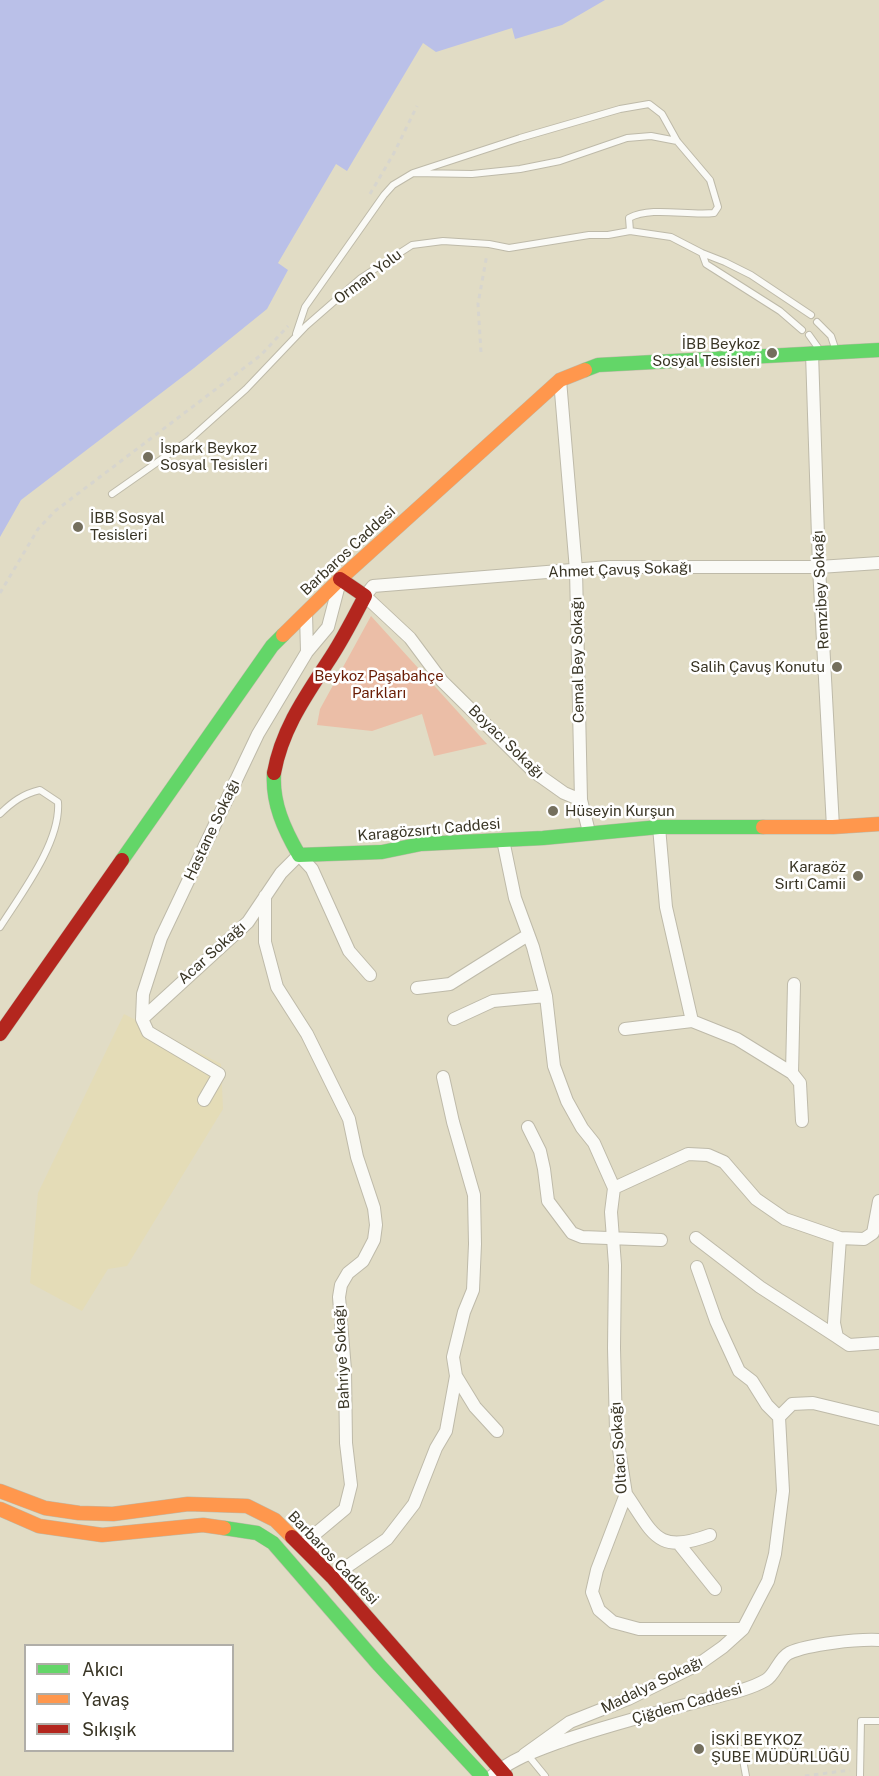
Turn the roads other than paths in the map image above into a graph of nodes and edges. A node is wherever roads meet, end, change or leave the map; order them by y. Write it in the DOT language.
graph roads {
  1 [pos="677,141"];
  2 [pos="413,173"];
  3 [pos="630,231"];
  4 [pos="702,253"];
  5 [pos="811,315"];
  6 [pos="817,322"];
  7 [pos="802,330"];
  8 [pos="809,335"];
  9 [pos="295,338"];
  10 [pos="879,350"];
  11 [pos="836,351"];
  12 [pos="816,352"];
  13 [pos="560,380"];
  14 [pos="112,494"];
  15 [pos="879,563"];
  16 [pos="819,567"];
  17 [pos="576,570"];
  18 [pos="340,579"];
  19 [pos="365,596"];
  20 [pos="306,613"];
  21 [pos="307,652"];
  22 [pos="581,800"];
  23 [pos="0,814"];
  24 [pos="879,824"];
  25 [pos="659,827"];
  26 [pos="833,827"];
  27 [pos="589,832"];
  28 [pos="502,840"];
  29 [pos="299,855"];
  30 [pos="265,896"];
  31 [pos="0,927"];
  32 [pos="528,935"];
  33 [pos="370,975"];
  34 [pos="794,984"];
  35 [pos="417,988"];
  36 [pos="546,996"];
  37 [pos="142,1019"];
  38 [pos="454,1019"];
  39 [pos="692,1021"];
  40 [pos="625,1029"];
  41 [pos="0,1035"];
  42 [pos="792,1072"];
  43 [pos="443,1077"];
  44 [pos="204,1100"];
  45 [pos="802,1121"];
  46 [pos="528,1127"];
  47 [pos="614,1188"];
  48 [pos="879,1201"];
  49 [pos="696,1238"];
  50 [pos="840,1238"];
  51 [pos="613,1239"];
  52 [pos="661,1240"];
  53 [pos="697,1267"];
  54 [pos="837,1337"];
  55 [pos="877,1343"];
  56 [pos="456,1376"];
  57 [pos="779,1417"];
  58 [pos="879,1419"];
  59 [pos="497,1431"];
  60 [pos="0,1491"];
  61 [pos="626,1494"];
  62 [pos="0,1509"];
  63 [pos="710,1535"];
  64 [pos="679,1544"];
  65 [pos="302,1545"];
  66 [pos="332,1577"];
  67 [pos="715,1589"];
  68 [pos="743,1629"];
  69 [pos="879,1641"];
  70 [pos="879,1721"];
  71 [pos="741,1749"];
  72 [pos="525,1754"];
  73 [pos="860,1772"];
  74 [pos="500,1773"];
  75 [pos="482,1776"];
  76 [pos="545,1776"];
  77 [pos="746,1776"];
  1 -- 2 [label="lane"];
  1 -- 2 [label="lane, Orman Yolu"];
  1 -- 3 [label="lane, Orman Yolu"];
  2 -- 9 [label="lane, Orman Yolu"];
  3 -- 4 [label="lane, Orman Yolu"];
  3 -- 9 [label="lane, Orman Yolu"];
  4 -- 5 [label="lane, Orman Yolu"];
  4 -- 7 [label="lane, Orman Yolu"];
  6 -- 11 [label="lane"];
  8 -- 12 [label="lane"];
  9 -- 14 [label="lane, Orman Yolu"];
  10 -- 11 [label="main road, Barbaros Caddesi"];
  11 -- 12 [label="main road, Barbaros Caddesi"];
  12 -- 13 [label="main road, Barbaros Caddesi"];
  12 -- 16 [label="street, Remzibey Sokağı"];
  13 -- 17 [label="street, Cemal Bey Sokağı"];
  13 -- 18 [label="main road, Barbaros Caddesi"];
  15 -- 16 [label="street, Ahmet Çavuş Sokağı"];
  16 -- 17 [label="street, Ahmet Çavuş Sokağı"];
  16 -- 26 [label="street, Remzibey Sokağı"];
  17 -- 19 [label="street, Ahmet Çavuş Sokağı"];
  17 -- 22 [label="street, Cemal Bey Sokağı"];
  18 -- 19 [label="main road"];
  18 -- 20 [label="main road, Barbaros Caddesi"];
  18 -- 21 [label="street, Hastane Sokağı"];
  19 -- 22 [label="street, Boyacı Sokağı"];
  19 -- 29 [label="main road"];
  20 -- 21 [label="street"];
  20 -- 41 [label="main road, Barbaros Caddesi"];
  21 -- 37 [label="street, Hastane Sokağı"];
  22 -- 27 [label="street, Cemal Bey Sokağı"];
  23 -- 31 [label="lane"];
  24 -- 26 [label="main road, Karagözsırtı Caddesi"];
  25 -- 26 [label="main road, Karagözsırtı Caddesi"];
  25 -- 27 [label="main road, Karagözsırtı Caddesi"];
  25 -- 39 [label="street"];
  27 -- 28 [label="main road, Karagözsırtı Caddesi"];
  28 -- 29 [label="main road, Karagözsırtı Caddesi"];
  28 -- 32 [label="street, Oltacı Sokağı"];
  29 -- 30 [label="street, Acar Sokağı"];
  29 -- 33 [label="street"];
  30 -- 37 [label="street, Acar Sokağı"];
  30 -- 65 [label="street, Bahriye Sokağı"];
  32 -- 35 [label="street"];
  32 -- 36 [label="street, Oltacı Sokağı"];
  34 -- 42 [label="street"];
  36 -- 38 [label="street"];
  36 -- 47 [label="street, Oltacı Sokağı"];
  37 -- 44 [label="street"];
  39 -- 40 [label="street"];
  39 -- 42 [label="street"];
  42 -- 45 [label="street"];
  43 -- 56 [label="street"];
  46 -- 51 [label="street"];
  47 -- 50 [label="street"];
  47 -- 51 [label="street, Oltacı Sokağı"];
  48 -- 50 [label="street"];
  49 -- 54 [label="street"];
  50 -- 54 [label="street"];
  51 -- 52 [label="street"];
  51 -- 61 [label="street, Oltacı Sokağı"];
  53 -- 57 [label="street"];
  54 -- 55 [label="street"];
  56 -- 59 [label="street"];
  56 -- 66 [label="street"];
  57 -- 58 [label="street"];
  57 -- 68 [label="street, Madalya Sokağı"];
  60 -- 65 [label="main road, Barbaros Caddesi"];
  61 -- 64 [label="street"];
  61 -- 68 [label="street, Oltacı Sokağı"];
  62 -- 75 [label="main road"];
  63 -- 64 [label="street"];
  64 -- 67 [label="street"];
  65 -- 66 [label="main road, Barbaros Caddesi"];
  66 -- 74 [label="main road, Barbaros Caddesi"];
  68 -- 72 [label="street, Madalya Sokağı"];
  69 -- 72 [label="street, Çiğdem Caddesi"];
  70 -- 73 [label="lane"];
  71 -- 77 [label="lane"];
  72 -- 74 [label="street, Çiğdem Caddesi"];
  72 -- 76 [label="lane"];
}
